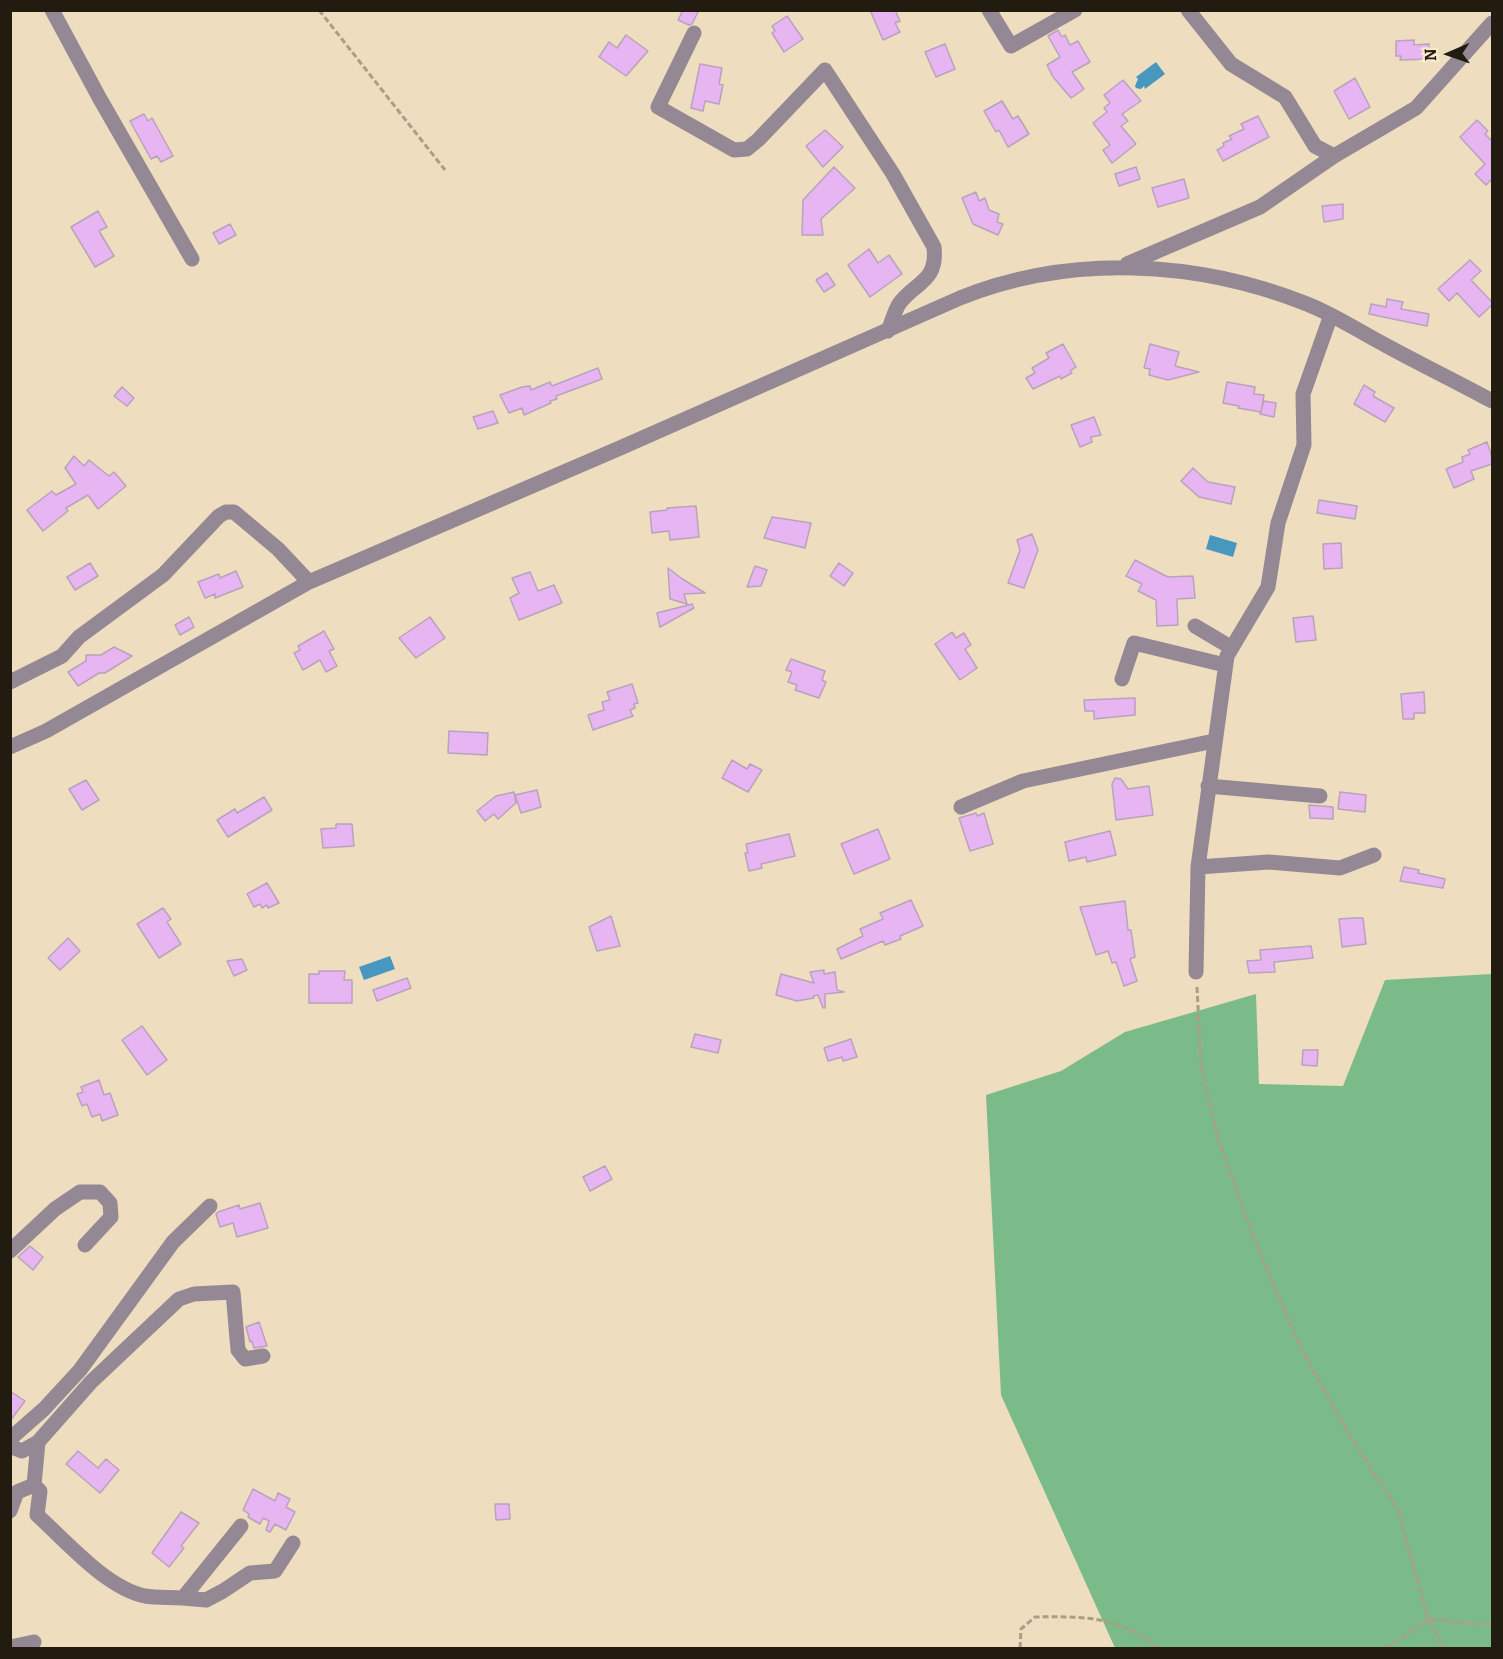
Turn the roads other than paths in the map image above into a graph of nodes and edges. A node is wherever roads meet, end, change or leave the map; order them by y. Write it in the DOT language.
graph roads {
  1 [pos="52,10"];
  2 [pos="989,10"];
  3 [pos="1075,10"];
  4 [pos="1188,10"];
  5 [pos="1492,23"];
  6 [pos="694,33"];
  7 [pos="1334,156"];
  8 [pos="192,259"];
  9 [pos="1122,267"];
  10 [pos="1331,315"];
  11 [pos="888,331"];
  12 [pos="1492,400"];
  13 [pos="309,582"];
  14 [pos="1195,626"];
  15 [pos="1232,648"];
  16 [pos="1226,665"];
  17 [pos="1122,680"];
  18 [pos="10,682"];
  19 [pos="1214,741"];
  20 [pos="10,747"];
  21 [pos="1208,786"];
  22 [pos="1320,796"];
  23 [pos="961,807"];
  24 [pos="1374,855"];
  25 [pos="1198,867"];
  26 [pos="1196,972"];
  27 [pos="210,1206"];
  28 [pos="85,1245"];
  29 [pos="10,1251"];
  30 [pos="263,1356"];
  31 [pos="38,1442"];
  32 [pos="11,1448"];
  33 [pos="34,1485"];
  34 [pos="10,1511"];
  35 [pos="241,1526"];
  36 [pos="293,1544"];
  37 [pos="183,1598"];
  38 [pos="34,1642"];
  39 [pos="10,1647"];
  1 -- 8 [label="street"];
  2 -- 3 [label="street"];
  4 -- 7 [label="street"];
  5 -- 7 [label="street"];
  6 -- 11 [label="street"];
  7 -- 9 [label="street"];
  9 -- 10 [label="street"];
  9 -- 11 [label="street"];
  10 -- 12 [label="street"];
  10 -- 15 [label="street"];
  11 -- 13 [label="street"];
  13 -- 18 [label="street"];
  13 -- 20 [label="street"];
  14 -- 15 [label="street"];
  15 -- 16 [label="street"];
  16 -- 17 [label="street"];
  16 -- 19 [label="street"];
  19 -- 21 [label="street"];
  19 -- 23 [label="street"];
  21 -- 22 [label="street"];
  21 -- 25 [label="street"];
  24 -- 25 [label="street"];
  25 -- 26 [label="street"];
  27 -- 32 [label="street"];
  28 -- 29 [label="street"];
  30 -- 31 [label="street"];
  31 -- 32 [label="street"];
  31 -- 33 [label="street"];
  33 -- 34 [label="street"];
  33 -- 37 [label="street"];
  35 -- 37 [label="street"];
  36 -- 37 [label="street"];
  38 -- 39 [label="street"];
}
